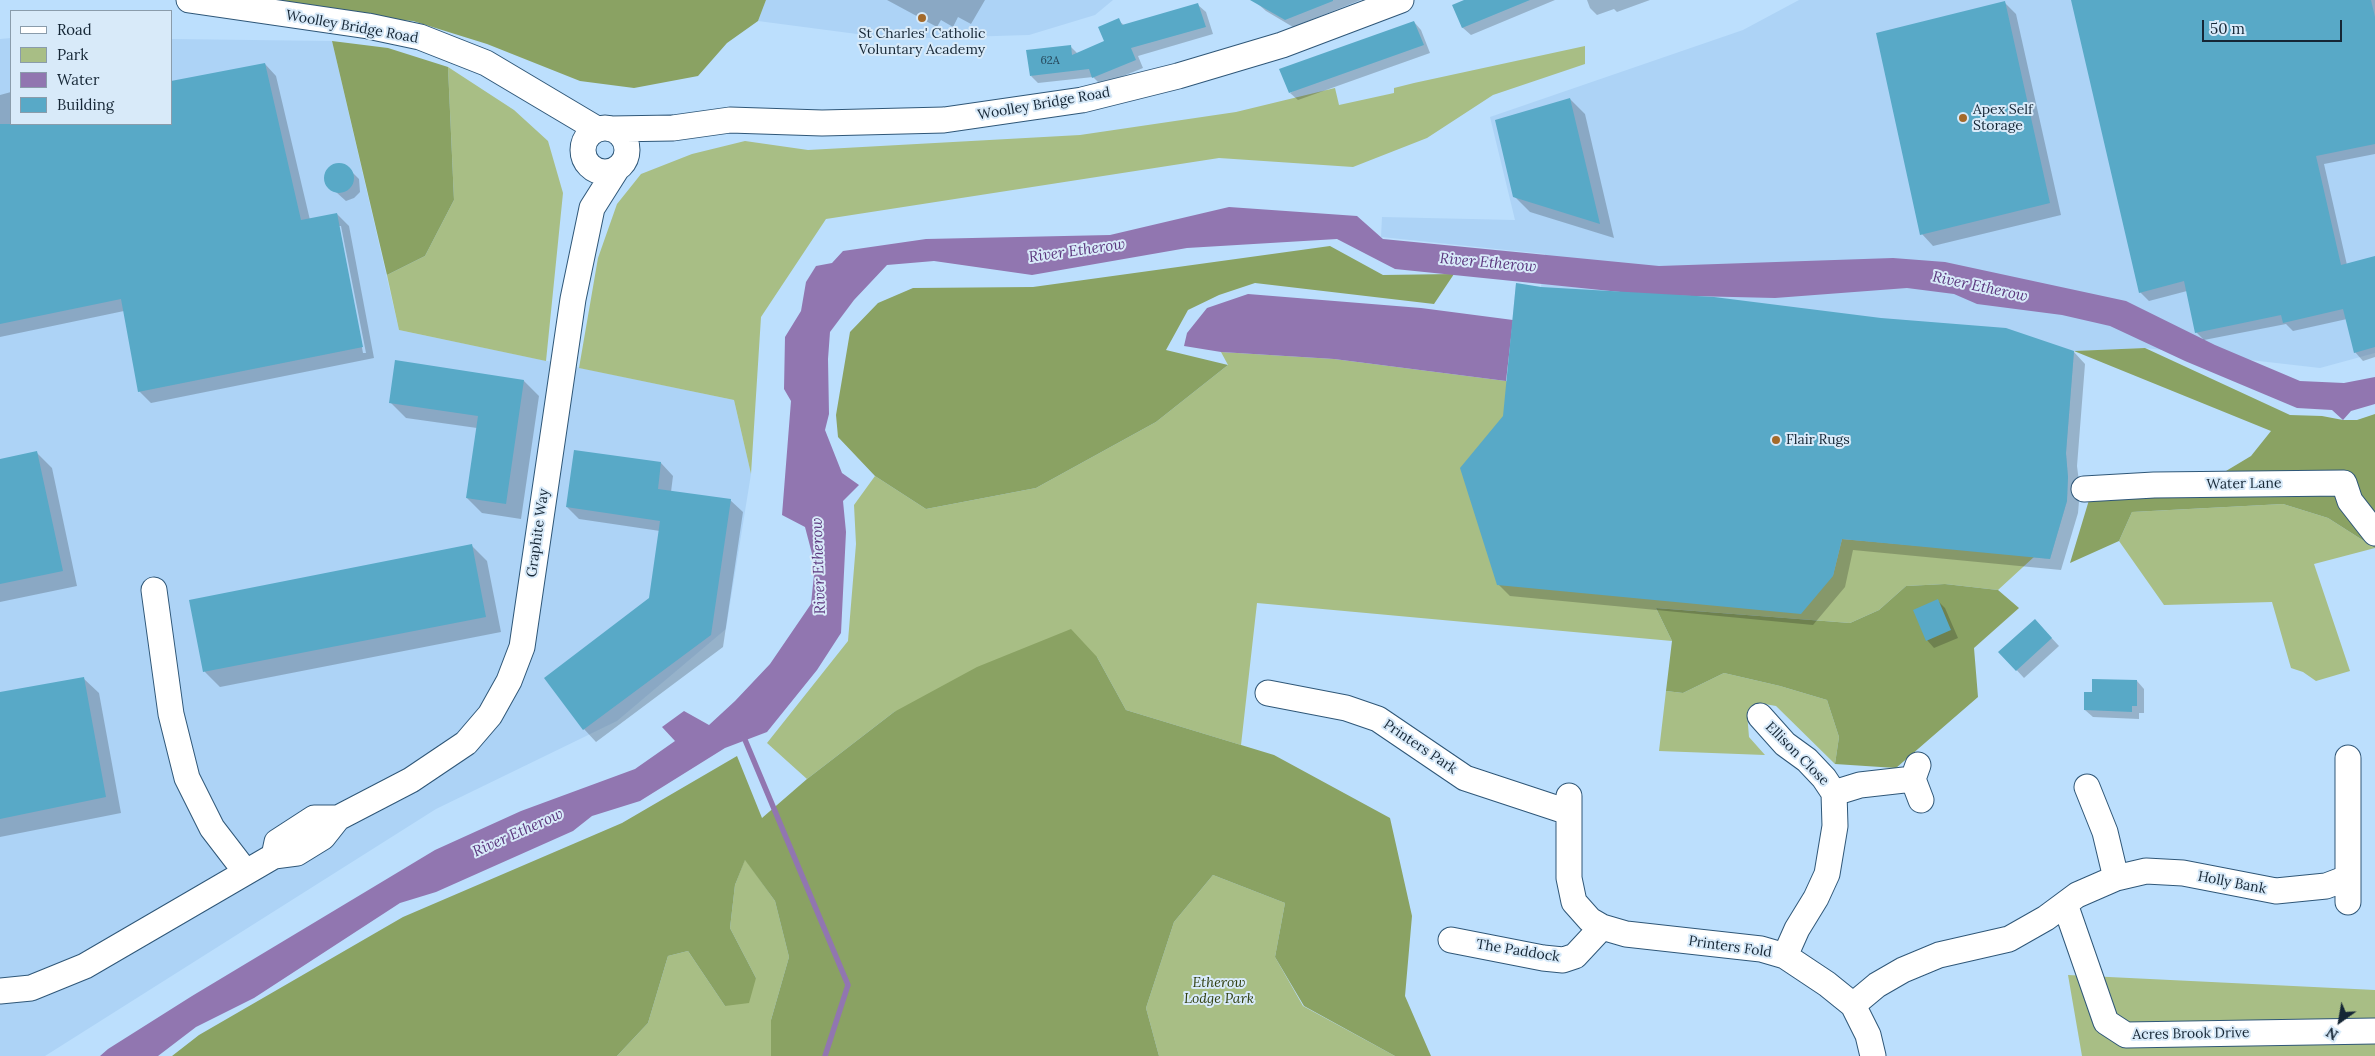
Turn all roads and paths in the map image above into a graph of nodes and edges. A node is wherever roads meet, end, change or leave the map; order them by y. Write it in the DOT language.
graph roads {
  1 [pos="189,0"];
  2 [pos="1401,0"];
  3 [pos="1374,6"];
  4 [pos="673,128"];
  5 [pos="594,142"];
  6 [pos="621,163"];
  7 [pos="592,208"];
  8 [pos="2084,490"];
  9 [pos="2375,533"];
  10 [pos="154,590"];
  11 [pos="1268,693"];
  12 [pos="1760,716"];
  13 [pos="2348,758"];
  14 [pos="1917,781"];
  15 [pos="2087,787"];
  16 [pos="1834,793"];
  17 [pos="245,871"];
  18 [pos="2116,878"];
  19 [pos="2065,904"];
  20 [pos="1602,927"];
  21 [pos="1626,934"];
  22 [pos="1451,940"];
  23 [pos="1785,956"];
  24 [pos="0,991"];
  25 [pos="1853,1005"];
  26 [pos="2375,1031"];
  27 [pos="1873,1056"];
  1 -- 5 [label="street, Woolley Bridge Road"];
  2 -- 3 [label="street, Woolley Bridge Road"];
  3 -- 4 [label="street, Woolley Bridge Road"];
  4 -- 5 [label="street, Woolley Bridge Road"];
  4 -- 6 [label="street, Woolley Bridge Road"];
  5 -- 6 [label="street"];
  5 -- 6 [label="street"];
  5 -- 7 [label="street"];
  6 -- 7 [label="street, Graphite Way"];
  7 -- 17 [label="street, Graphite Way"];
  8 -- 9 [label="street, Water Lane"];
  10 -- 17 [label="street"];
  11 -- 20 [label="street, Printers Park"];
  12 -- 16 [label="street, Ellison Close"];
  13 -- 18 [label="street, Holly Bank"];
  14 -- 16 [label="street, Ellison Close"];
  15 -- 18 [label="street"];
  16 -- 23 [label="street, Ellison Close"];
  17 -- 24 [label="street"];
  18 -- 19 [label="street, Holly Bank"];
  19 -- 25 [label="street, Holly Bank"];
  19 -- 26 [label="street, Acres Brook Drive"];
  20 -- 21 [label="street, Printers Park"];
  20 -- 22 [label="street, The Paddock"];
  21 -- 23 [label="street, Printers Fold"];
  23 -- 25 [label="street, Printers Fold"];
  25 -- 27 [label="street, Printers Fold"];
}
